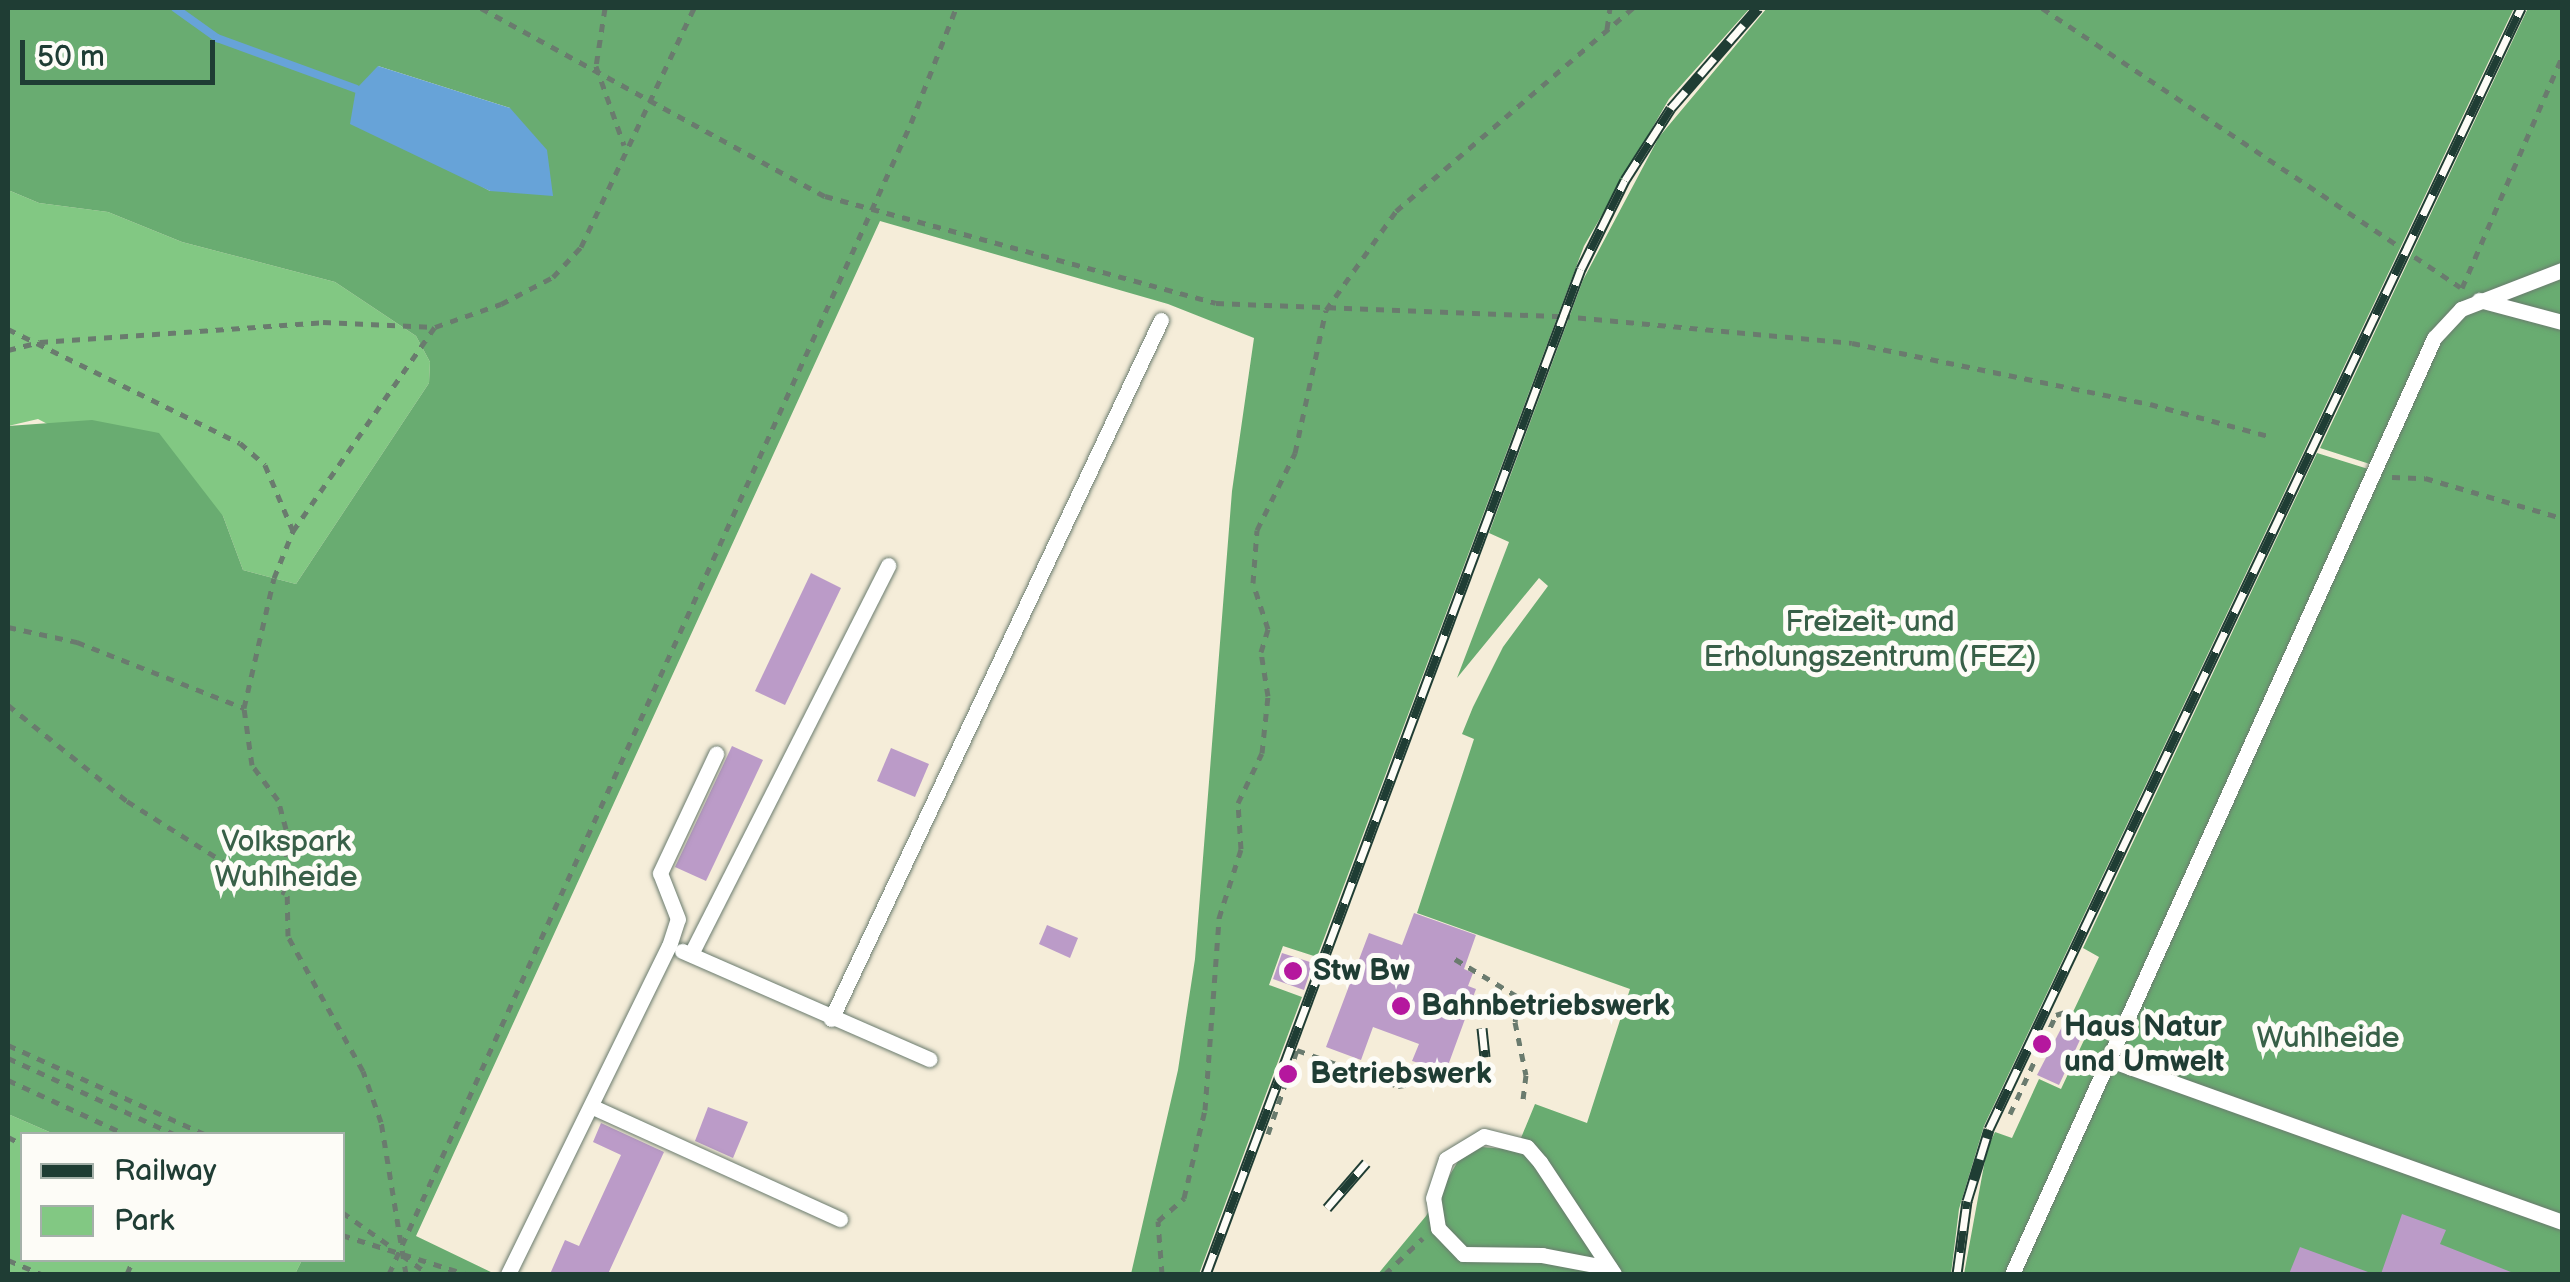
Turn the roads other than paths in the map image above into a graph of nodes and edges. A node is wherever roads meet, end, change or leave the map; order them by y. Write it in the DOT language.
graph roads {
  1 [pos="2562,270"];
  2 [pos="2479,300"];
  3 [pos="1161,320"];
  4 [pos="2562,322"];
  5 [pos="888,565"];
  6 [pos="716,754"];
  7 [pos="669,946"];
  8 [pos="691,954"];
  9 [pos="831,1018"];
  10 [pos="930,1059"];
  11 [pos="2110,1060"];
  12 [pos="595,1108"];
  13 [pos="840,1219"];
  14 [pos="2562,1222"];
  15 [pos="1612,1271"];
  16 [pos="508,1274"];
  17 [pos="2012,1274"];
  1 -- 2 [label="lane"];
  2 -- 4 [label="lane"];
  2 -- 11 [label="lane"];
  3 -- 9 [label="lane"];
  5 -- 8 [label="lane"];
  6 -- 7 [label="lane"];
  7 -- 8 [label="lane"];
  7 -- 12 [label="lane"];
  8 -- 9 [label="lane"];
  9 -- 10 [label="lane"];
  11 -- 14 [label="lane"];
  11 -- 17 [label="lane"];
  12 -- 13 [label="lane"];
  12 -- 16 [label="lane"];
  15 -- 15 [label="lane"];
}
